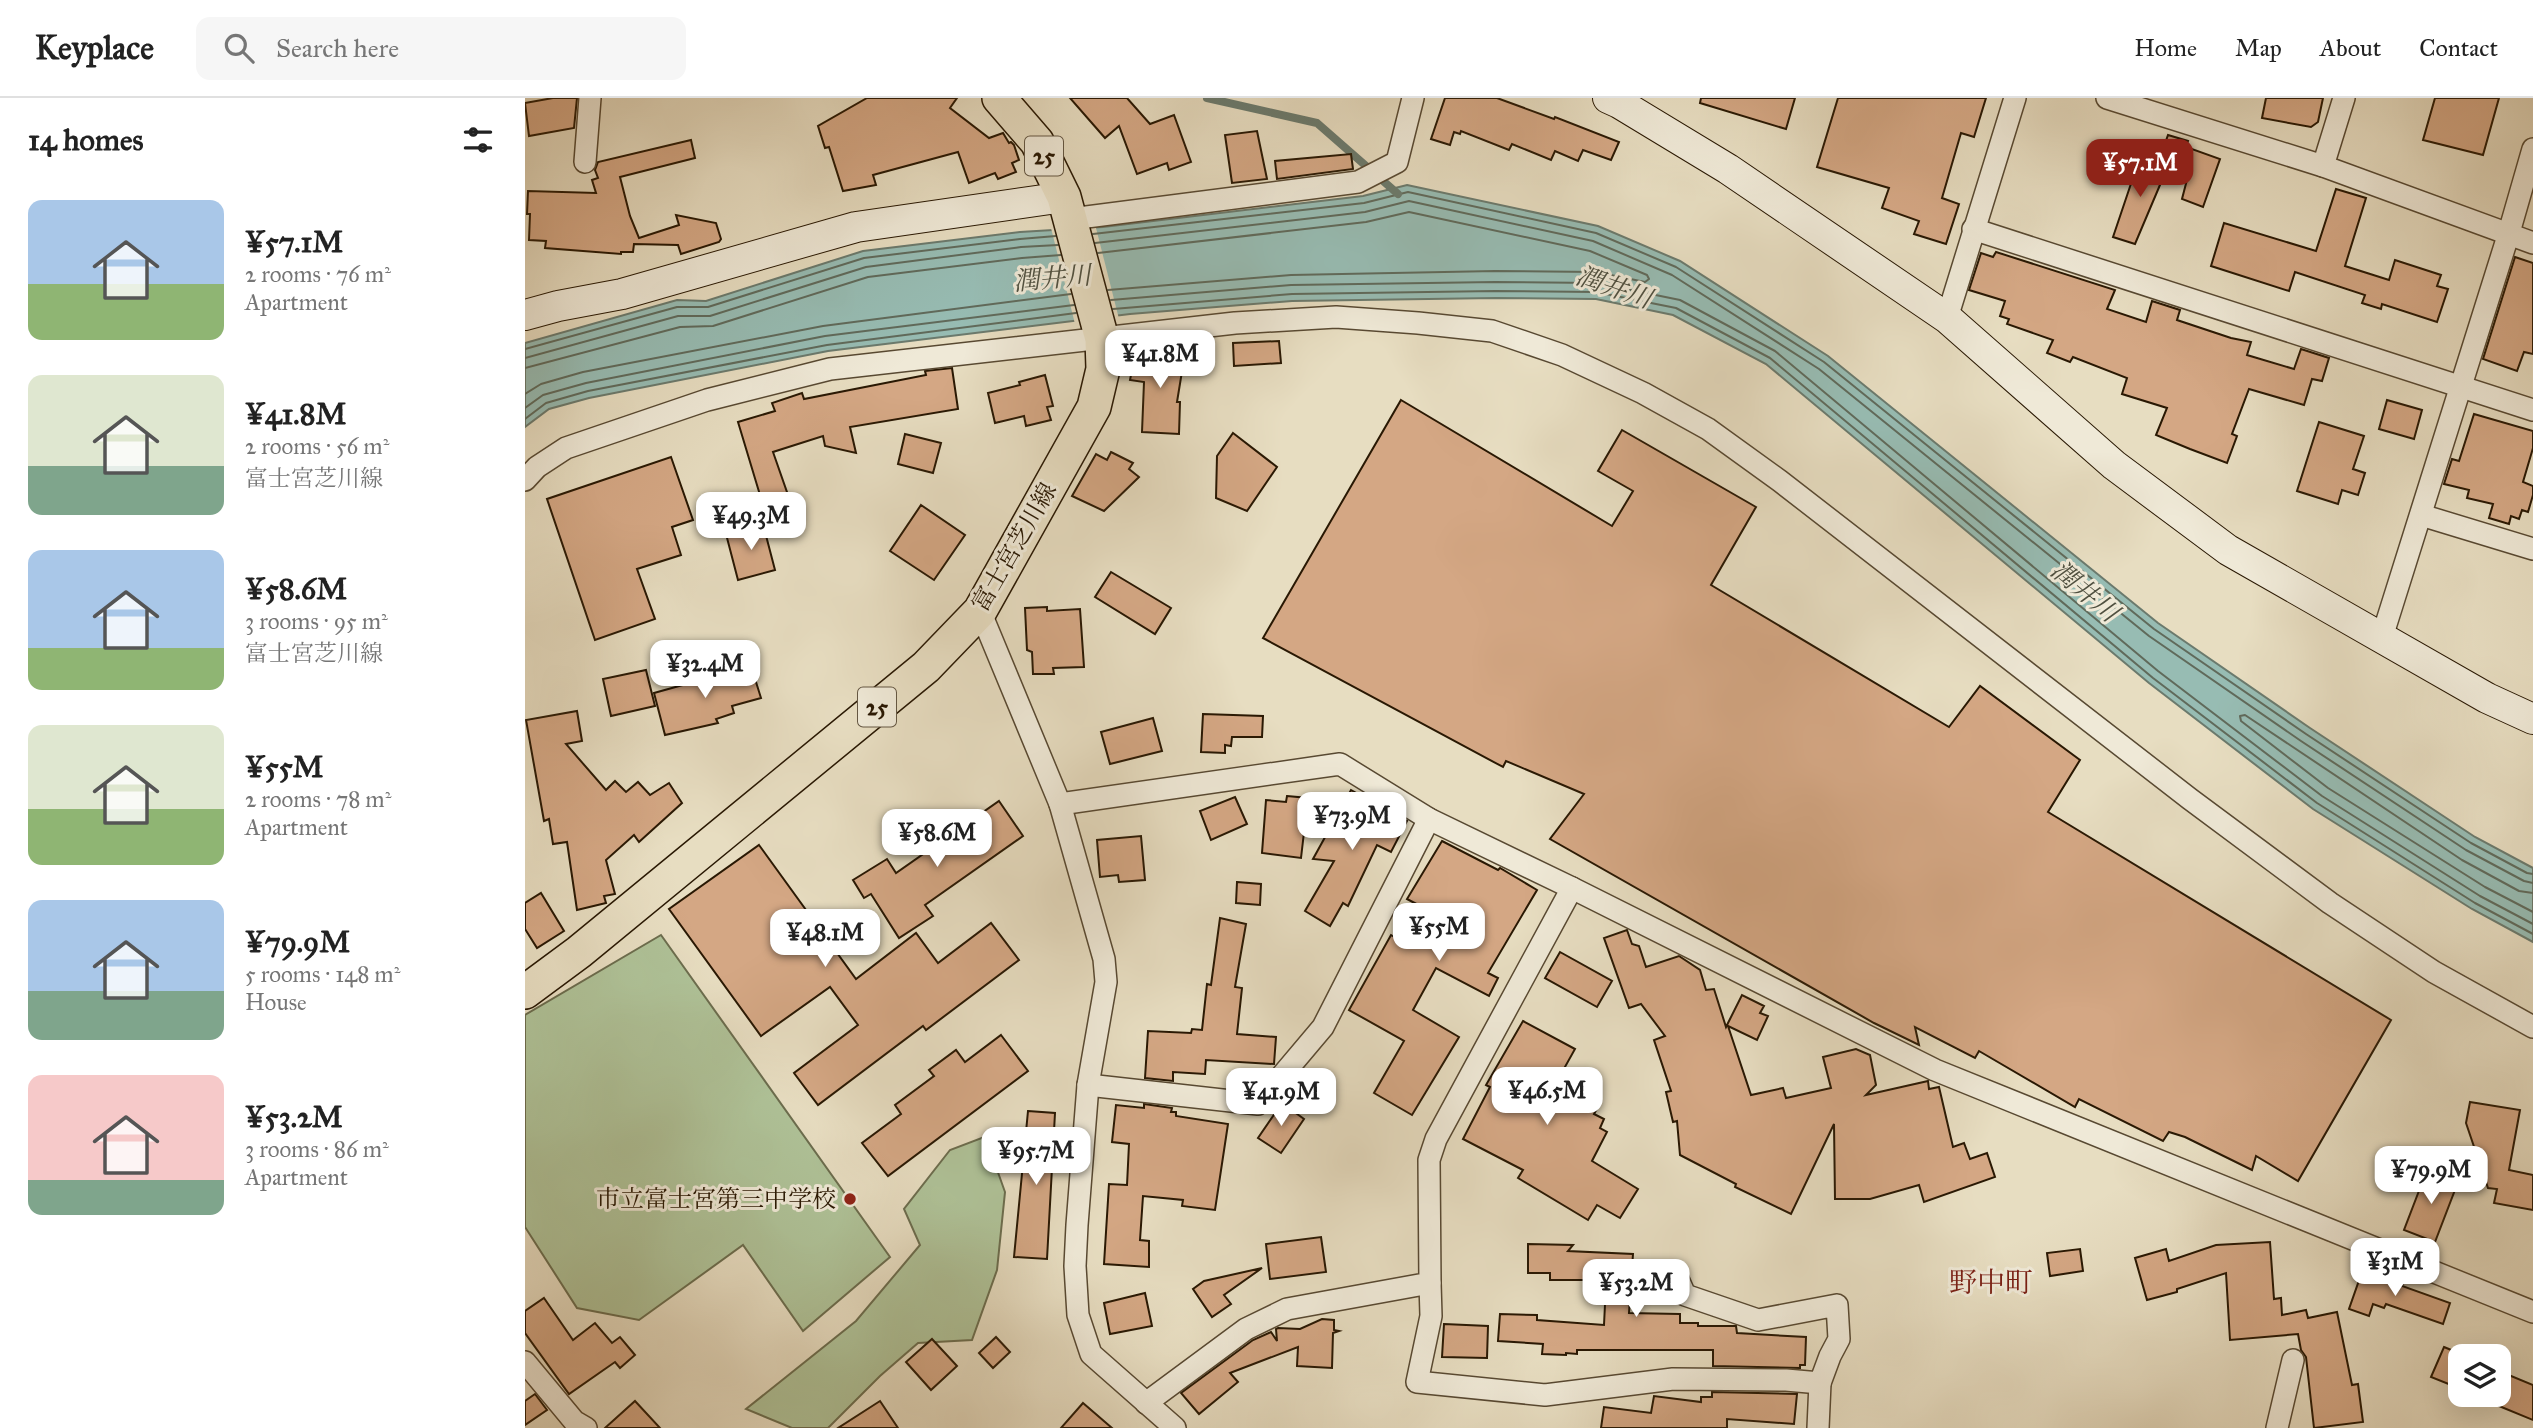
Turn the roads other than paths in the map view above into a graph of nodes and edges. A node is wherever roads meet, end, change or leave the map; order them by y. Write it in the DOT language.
graph roads {
  1 [pos="590,98"];
  2 [pos="999,98"];
  3 [pos="1413,98"];
  4 [pos="1608,98"];
  5 [pos="2015,98"];
  6 [pos="2107,98"];
  7 [pos="2344,98"];
  8 [pos="2533,149"];
  9 [pos="585,162"];
  10 [pos="2323,166"];
  11 [pos="1069,214"];
  12 [pos="1973,229"];
  13 [pos="2508,236"];
  14 [pos="2533,243"];
  15 [pos="525,315"];
  16 [pos="1947,318"];
  17 [pos="1101,335"];
  18 [pos="2461,386"];
  19 [pos="2533,410"];
  20 [pos="525,480"];
  21 [pos="2421,514"];
  22 [pos="2533,549"];
  23 [pos="980,611"];
  24 [pos="2382,638"];
  25 [pos="2533,719"];
  26 [pos="1060,804"];
  27 [pos="1429,819"];
  28 [pos="1572,888"];
  29 [pos="525,992"];
  30 [pos="2533,1027"];
  31 [pos="1088,1085"];
  32 [pos="1678,1279"];
  33 [pos="1430,1283"];
  34 [pos="2533,1312"];
  35 [pos="2293,1360"];
  36 [pos="525,1362"];
  37 [pos="1820,1383"];
  38 [pos="1146,1402"];
  39 [pos="586,1428"];
  40 [pos="1175,1428"];
  41 [pos="1818,1428"];
  42 [pos="2277,1428"];
  1 -- 9 [label="street"];
  2 -- 11 [label="main road, 富士宮芝川線 / 25"];
  3 -- 11 [label="street"];
  4 -- 16 [label="street"];
  5 -- 12 [label="street"];
  6 -- 10 [label="street"];
  7 -- 10 [label="street"];
  8 -- 13 [label="street"];
  10 -- 13 [label="street"];
  11 -- 15 [label="street"];
  11 -- 17 [label="main road, 富士宮芝川線 / 25"];
  12 -- 16 [label="street"];
  12 -- 18 [label="street"];
  13 -- 14 [label="street"];
  13 -- 18 [label="street"];
  16 -- 24 [label="street"];
  17 -- 20 [label="street"];
  17 -- 23 [label="main road, 富士宮芝川線 / 25"];
  17 -- 30 [label="street"];
  18 -- 19 [label="street"];
  18 -- 21 [label="street"];
  21 -- 22 [label="street"];
  21 -- 24 [label="street"];
  23 -- 26 [label="street"];
  23 -- 29 [label="main road, 富士宮芝川線 / 25"];
  24 -- 25 [label="street"];
  26 -- 27 [label="street"];
  26 -- 31 [label="street"];
  27 -- 28 [label="street"];
  27 -- 31 [label="street"];
  28 -- 33 [label="street"];
  28 -- 34 [label="street"];
  31 -- 38 [label="street"];
  32 -- 37 [label="street"];
  33 -- 37 [label="street"];
  33 -- 38 [label="street"];
  35 -- 42 [label="street"];
  36 -- 39 [label="street"];
  37 -- 41 [label="street"];
  38 -- 40 [label="street"];
}
